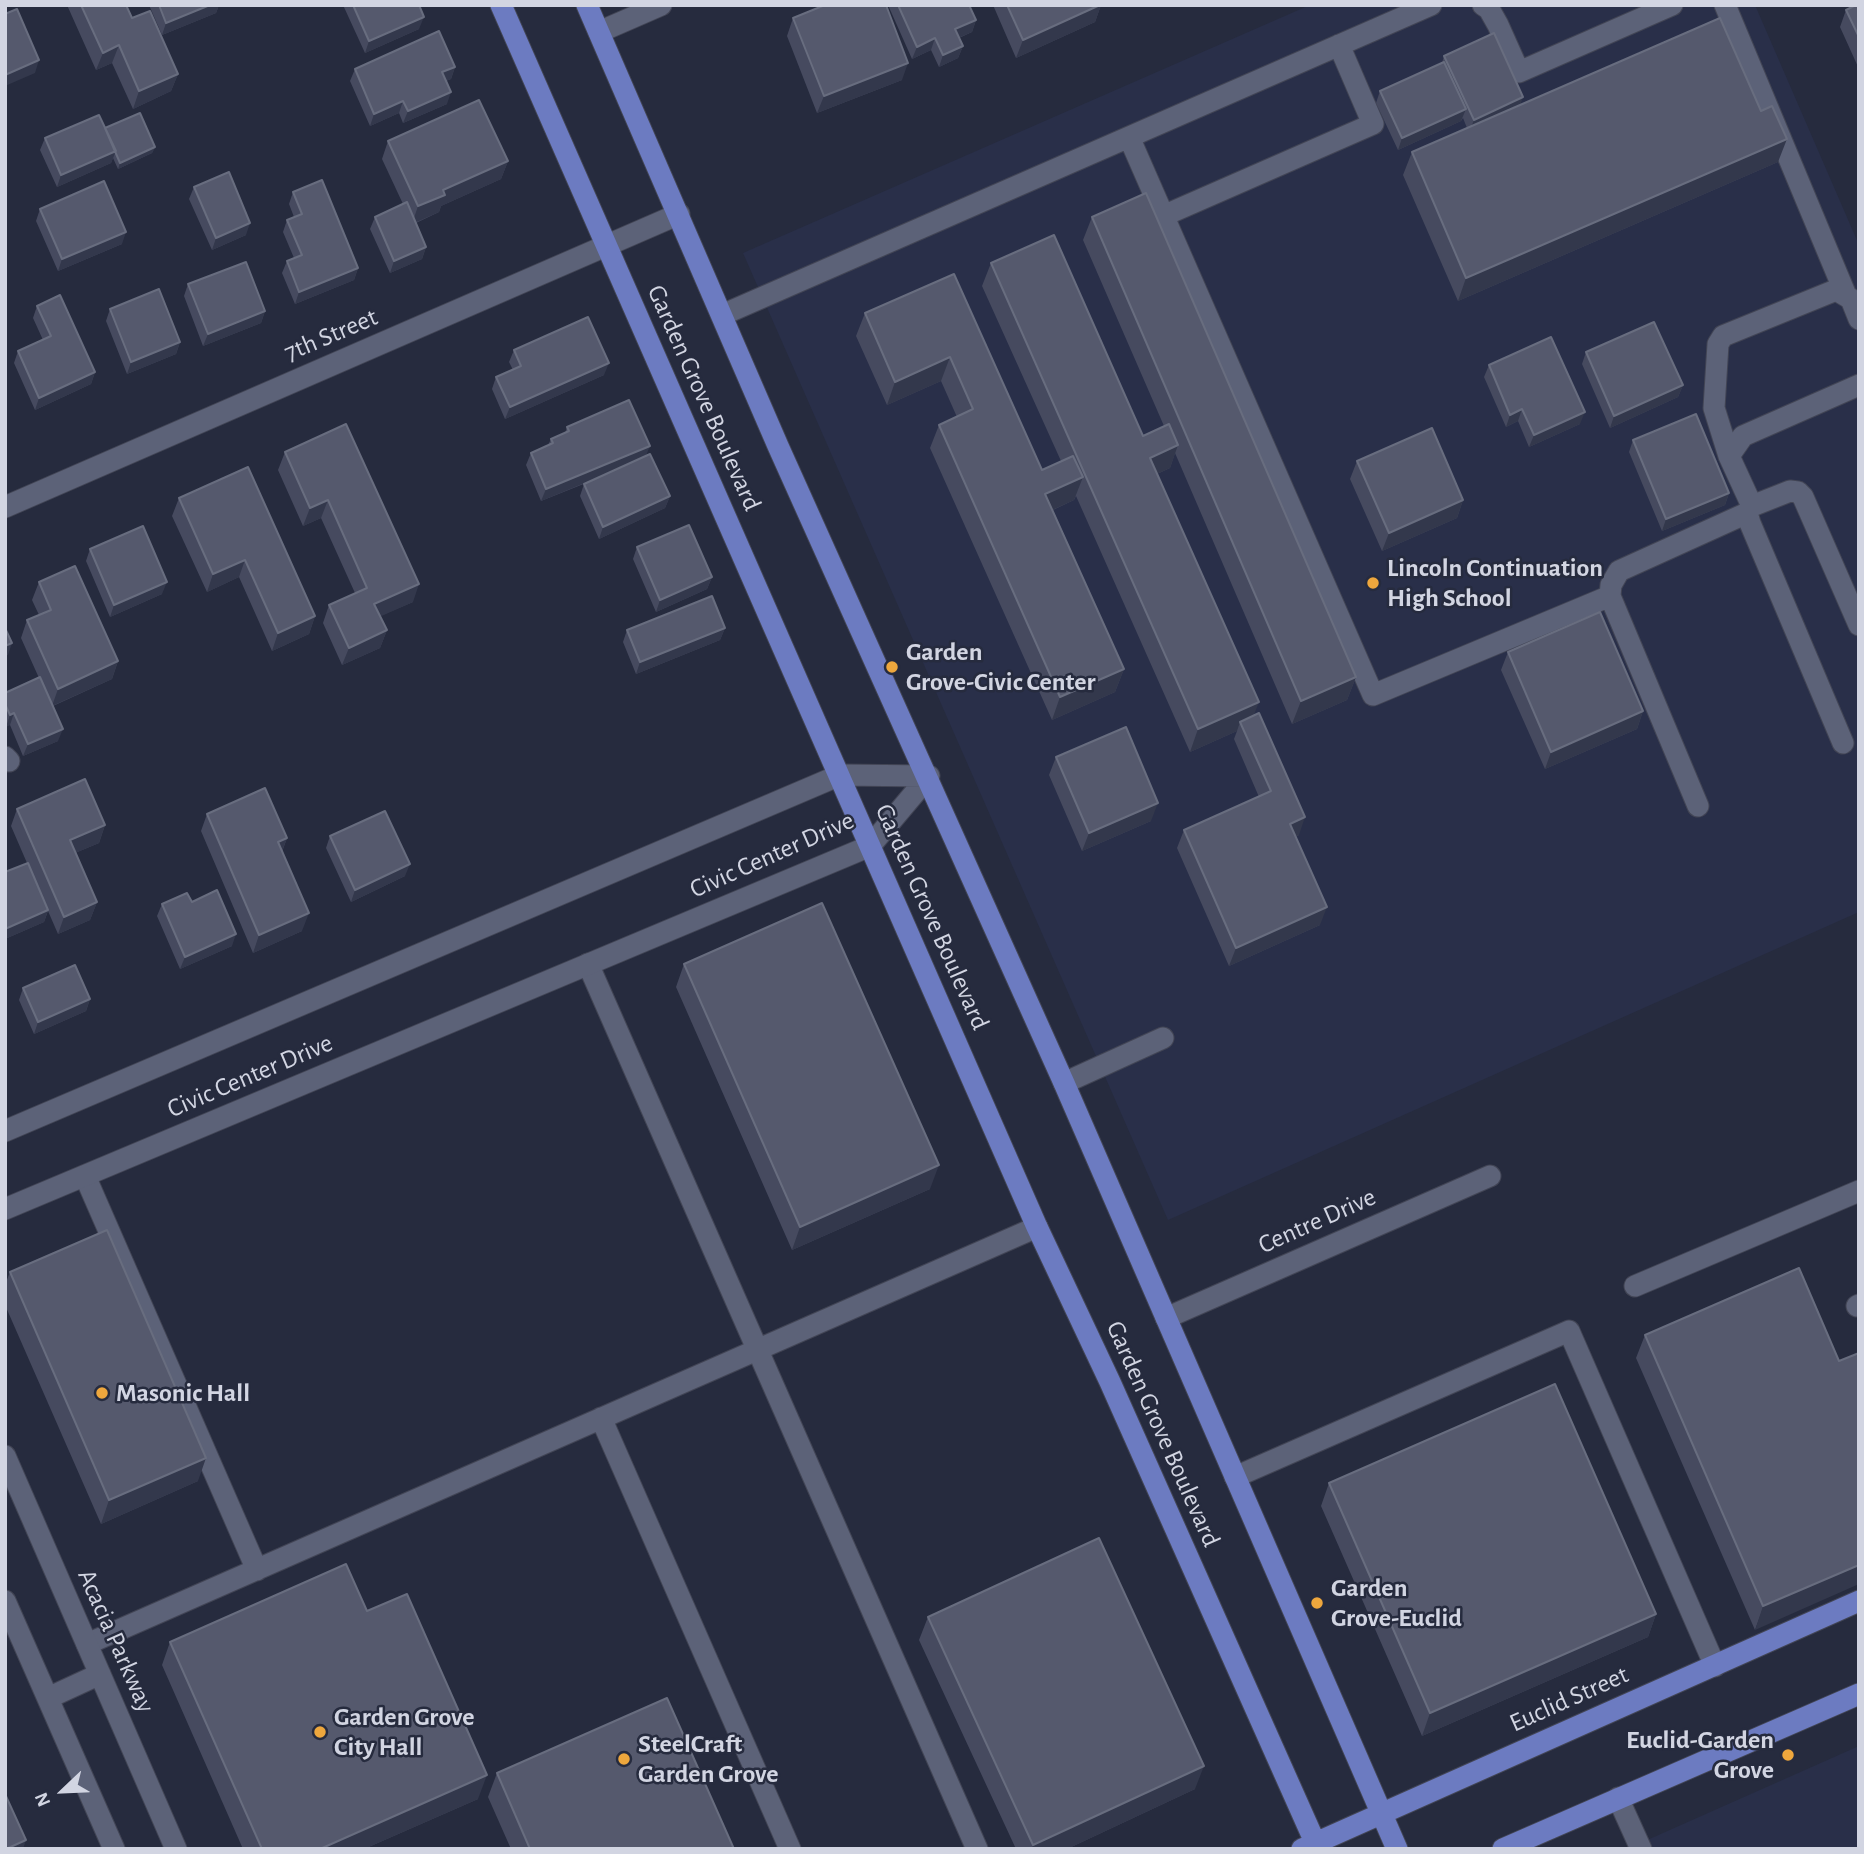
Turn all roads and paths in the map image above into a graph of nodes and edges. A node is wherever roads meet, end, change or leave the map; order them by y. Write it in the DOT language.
graph roads {
  1 [pos="501,5"];
  2 [pos="587,5"];
  3 [pos="661,5"];
  4 [pos="1431,5"];
  5 [pos="1483,5"];
  6 [pos="1672,5"];
  7 [pos="1725,5"];
  8 [pos="599,32"];
  9 [pos="1339,45"];
  10 [pos="1129,137"];
  11 [pos="679,215"];
  12 [pos="1163,216"];
  13 [pos="607,246"];
  14 [pos="1845,293"];
  15 [pos="722,315"];
  16 [pos="1859,319"];
  17 [pos="1859,385"];
  18 [pos="1729,456"];
  19 [pos="5,507"];
  20 [pos="1749,510"];
  21 [pos="1610,596"];
  22 [pos="1859,625"];
  23 [pos="1843,743"];
  24 [pos="840,775"];
  25 [pos="929,776"];
  26 [pos="1698,806"];
  27 [pos="870,846"];
  28 [pos="588,964"];
  29 [pos="1163,1038"];
  30 [pos="1064,1083"];
  31 [pos="5,1131"];
  32 [pos="85,1175"];
  33 [pos="1490,1176"];
  34 [pos="1859,1191"];
  35 [pos="5,1209"];
  36 [pos="1037,1227"];
  37 [pos="1635,1286"];
  38 [pos="1166,1318"];
  39 [pos="758,1350"];
  40 [pos="601,1418"];
  41 [pos="5,1456"];
  42 [pos="1235,1477"];
  43 [pos="257,1570"];
  44 [pos="5,1601"];
  45 [pos="1859,1601"];
  46 [pos="87,1644"];
  47 [pos="1715,1665"];
  48 [pos="100,1674"];
  49 [pos="1859,1693"];
  50 [pos="48,1698"];
  51 [pos="1618,1798"];
  52 [pos="1382,1813"];
  53 [pos="1312,1847"];
  54 [pos="114,1849"];
  55 [pos="176,1849"];
  56 [pos="790,1849"];
  57 [pos="977,1849"];
  58 [pos="1397,1849"];
  59 [pos="1503,1849"];
  60 [pos="1641,1849"];
  1 -- 13 [label="main road, Garden Grove Boulevard"];
  2 -- 8 [label="main road, Garden Grove Boulevard"];
  3 -- 8 [label="street"];
  4 -- 9 [label="street"];
  5 -- 6 [label="street"];
  7 -- 14 [label="street"];
  8 -- 11 [label="main road, Garden Grove Boulevard"];
  9 -- 10 [label="street"];
  9 -- 12 [label="street"];
  10 -- 12 [label="street"];
  10 -- 15 [label="street"];
  11 -- 13 [label="street, 7th Street"];
  11 -- 15 [label="main road, Garden Grove Boulevard"];
  12 -- 21 [label="street"];
  13 -- 19 [label="street, 7th Street"];
  13 -- 24 [label="main road, Garden Grove Boulevard"];
  14 -- 16 [label="street"];
  14 -- 18 [label="street"];
  15 -- 25 [label="main road, Garden Grove Boulevard"];
  17 -- 18 [label="street"];
  18 -- 20 [label="street"];
  20 -- 21 [label="street"];
  20 -- 22 [label="street"];
  20 -- 23 [label="street"];
  21 -- 26 [label="street"];
  24 -- 25 [label="street, Civic Center Drive"];
  24 -- 27 [label="main road, Garden Grove Boulevard"];
  24 -- 31 [label="street, Civic Center Drive"];
  25 -- 27 [label="street, Civic Center Drive"];
  25 -- 30 [label="main road, Garden Grove Boulevard"];
  27 -- 28 [label="street, Civic Center Drive"];
  27 -- 36 [label="main road, Garden Grove Boulevard"];
  28 -- 32 [label="street, Civic Center Drive"];
  28 -- 39 [label="street"];
  29 -- 30 [label="street"];
  30 -- 38 [label="main road, Garden Grove Boulevard"];
  32 -- 35 [label="street, Civic Center Drive"];
  32 -- 43 [label="street"];
  33 -- 38 [label="street, Centre Drive"];
  34 -- 37 [label="street"];
  36 -- 39 [label="street"];
  36 -- 53 [label="main road, Garden Grove Boulevard"];
  38 -- 42 [label="main road, Garden Grove Boulevard"];
  39 -- 40 [label="street"];
  39 -- 57 [label="street"];
  40 -- 43 [label="street"];
  40 -- 56 [label="street"];
  41 -- 46 [label="street, Acacia Parkway"];
  42 -- 47 [label="street"];
  42 -- 52 [label="main road, Garden Grove Boulevard"];
  43 -- 46 [label="street"];
  44 -- 50 [label="street"];
  45 -- 47 [label="main road, Euclid Street"];
  46 -- 48 [label="street, Acacia Parkway"];
  47 -- 52 [label="main road, Euclid Street"];
  48 -- 50 [label="street"];
  48 -- 55 [label="street, Acacia Parkway"];
  49 -- 51 [label="main road"];
  50 -- 54 [label="street"];
  51 -- 59 [label="main road"];
  51 -- 60 [label="street"];
  52 -- 53 [label="main road, Euclid Street"];
  52 -- 58 [label="main road, Garden Grove Boulevard"];
}
